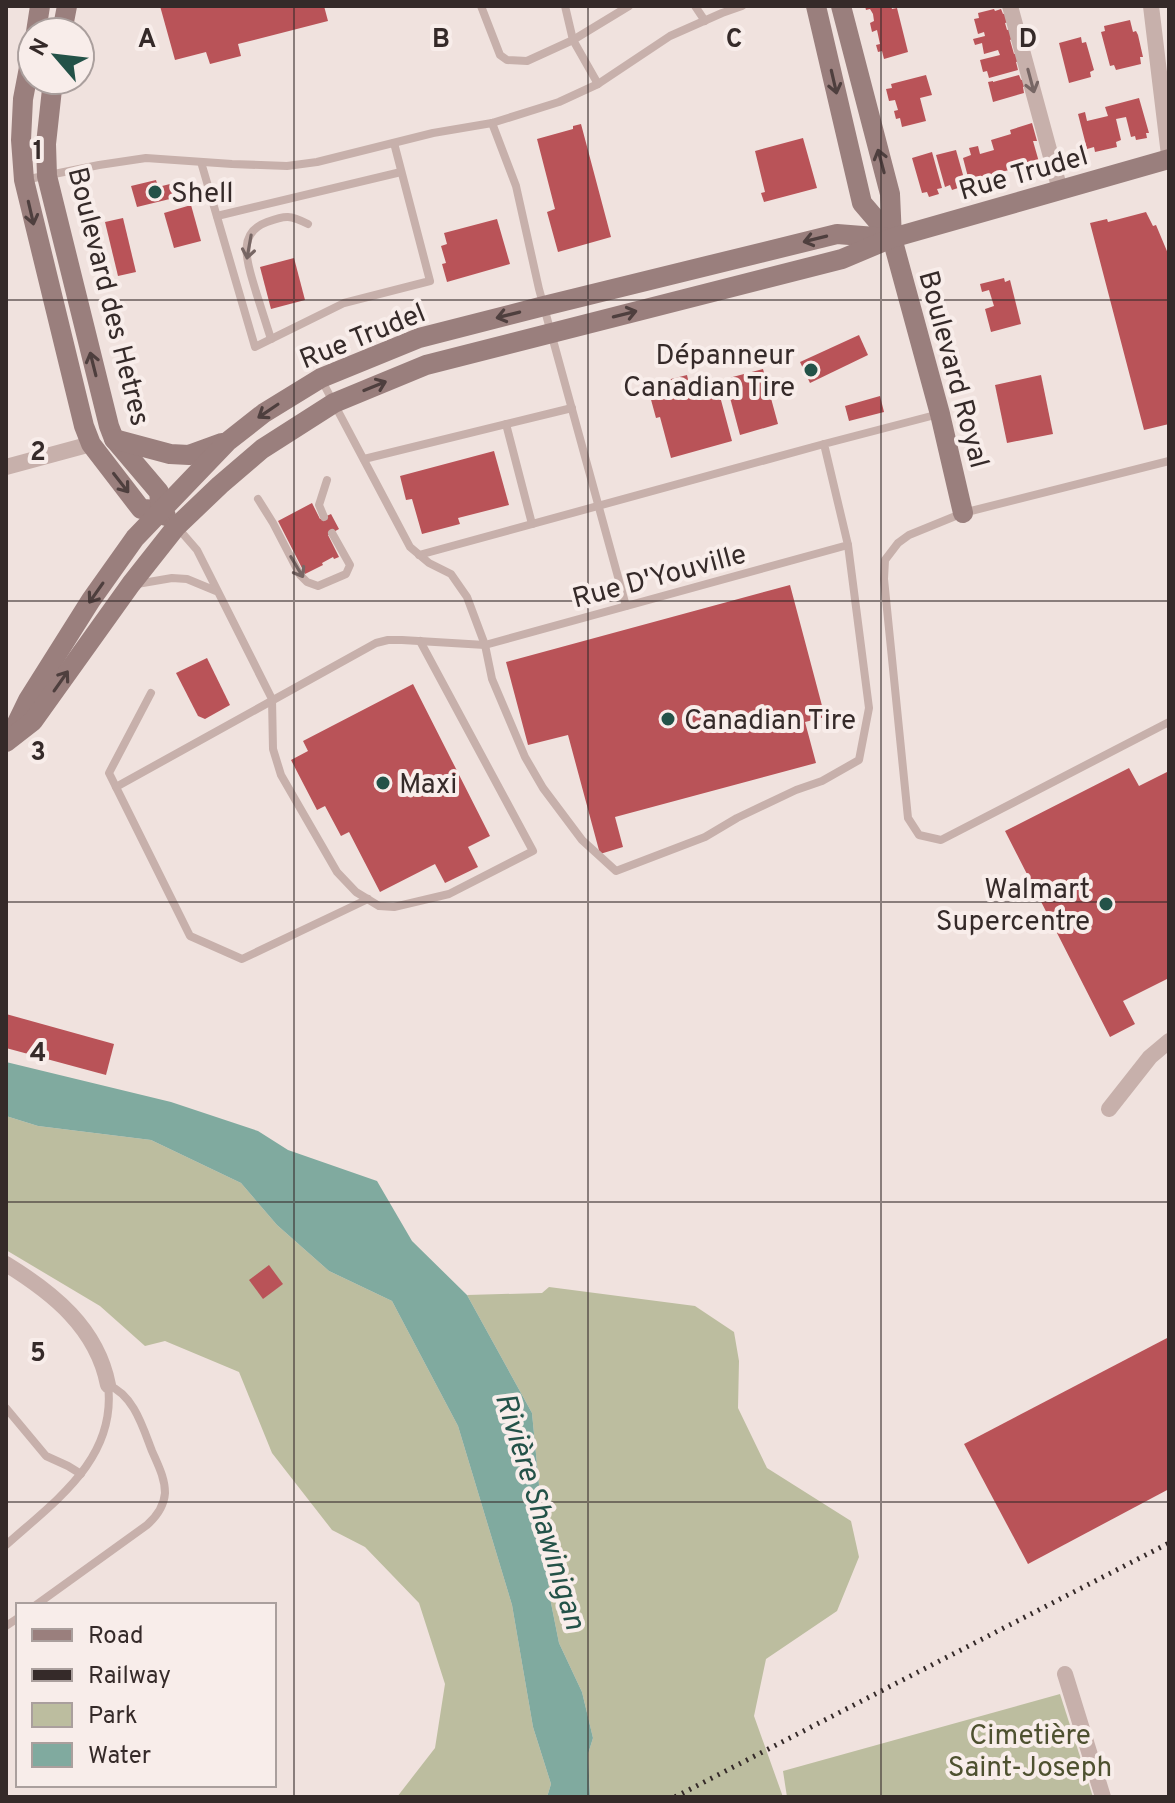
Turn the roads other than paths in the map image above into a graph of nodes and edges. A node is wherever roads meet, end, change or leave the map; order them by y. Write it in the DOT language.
graph roads {
  1 [pos="481,6"];
  2 [pos="565,6"];
  3 [pos="629,6"];
  4 [pos="695,6"];
  5 [pos="742,6"];
  6 [pos="816,6"];
  7 [pos="841,6"];
  8 [pos="1010,6"];
  9 [pos="1151,6"];
  10 [pos="705,21"];
  11 [pos="573,40"];
  12 [pos="598,84"];
  13 [pos="24,96"];
  14 [pos="51,96"];
  15 [pos="492,123"];
  16 [pos="394,143"];
  17 [pos="1169,157"];
  18 [pos="201,162"];
  19 [pos="401,172"];
  20 [pos="47,176"];
  21 [pos="24,180"];
  22 [pos="1060,190"];
  23 [pos="217,216"];
  24 [pos="308,224"];
  25 [pos="892,238"];
  26 [pos="544,306"];
  27 [pos="552,333"];
  28 [pos="271,339"];
  29 [pos="321,378"];
  30 [pos="334,403"];
  31 [pos="572,408"];
  32 [pos="940,414"];
  33 [pos="506,424"];
  34 [pos="114,439"];
  35 [pos="230,440"];
  36 [pos="91,444"];
  37 [pos="824,444"];
  38 [pos="364,459"];
  39 [pos="1169,461"];
  40 [pos="6,467"];
  41 [pos="327,480"];
  42 [pos="258,499"];
  43 [pos="599,506"];
  44 [pos="161,510"];
  45 [pos="963,513"];
  46 [pos="324,517"];
  47 [pos="532,524"];
  48 [pos="176,527"];
  49 [pos="332,533"];
  50 [pos="848,545"];
  51 [pos="419,555"];
  52 [pos="131,584"];
  53 [pos="217,591"];
  54 [pos="626,606"];
  55 [pos="420,641"];
  56 [pos="485,645"];
  57 [pos="151,693"];
  58 [pos="272,699"];
  59 [pos="1169,722"];
  60 [pos="8,740"];
  61 [pos="116,787"];
  62 [pos="368,899"];
  63 [pos="1169,1041"];
  64 [pos="1109,1109"];
  65 [pos="6,1264"];
  66 [pos="108,1385"];
  67 [pos="6,1408"];
  68 [pos="81,1474"];
  69 [pos="6,1545"];
  70 [pos="39,1603"];
  71 [pos="1065,1674"];
  72 [pos="1103,1797"];
  1 -- 11 [label="lane"];
  2 -- 11 [label="lane"];
  3 -- 11 [label="lane"];
  4 -- 10 [label="lane"];
  5 -- 10 [label="lane"];
  6 -- 25 [label="main road, Boulevard Royal, one-way"];
  25 -- 7 [label="main road, Boulevard Royal, one-way"];
  8 -- 22 [label="street, one-way"];
  9 -- 17 [label="street"];
  10 -- 12 [label="lane"];
  11 -- 12 [label="lane"];
  12 -- 15 [label="lane"];
  13 -- 21 [label="main road, Boulevard des Hetres"];
  14 -- 20 [label="main road, Boulevard des Hetres"];
  15 -- 16 [label="lane"];
  15 -- 26 [label="lane"];
  16 -- 18 [label="lane"];
  16 -- 19 [label="lane"];
  17 -- 22 [label="main road, Rue Trudel"];
  18 -- 20 [label="lane"];
  18 -- 23 [label="lane"];
  19 -- 23 [label="lane"];
  19 -- 28 [label="lane"];
  20 -- 21 [label="lane"];
  34 -- 20 [label="main road, Boulevard des Hetres, one-way"];
  21 -- 36 [label="main road, Boulevard des Hetres, one-way"];
  22 -- 25 [label="main road, Rue Trudel"];
  23 -- 28 [label="lane"];
  24 -- 28 [label="lane, one-way"];
  25 -- 26 [label="main road, Rue Trudel, one-way"];
  27 -- 25 [label="main road, Rue Trudel, one-way"];
  25 -- 32 [label="main road, Boulevard Royal"];
  26 -- 27 [label="lane"];
  26 -- 29 [label="main road, Rue Trudel, one-way"];
  30 -- 27 [label="main road, Rue Trudel, one-way"];
  27 -- 31 [label="lane"];
  29 -- 30 [label="lane"];
  29 -- 35 [label="main road, Rue Trudel, one-way"];
  30 -- 38 [label="lane"];
  30 -- 48 [label="main road, Rue Trudel"];
  31 -- 33 [label="lane"];
  31 -- 43 [label="lane"];
  32 -- 37 [label="lane"];
  32 -- 45 [label="main road, Boulevard Royal"];
  33 -- 38 [label="lane"];
  33 -- 47 [label="lane"];
  34 -- 35 [label="main road"];
  34 -- 44 [label="main road, Boulevard des Hetres"];
  35 -- 44 [label="main road, Rue Trudel"];
  36 -- 40 [label="street"];
  36 -- 44 [label="main road, Boulevard des Hetres, one-way"];
  37 -- 43 [label="lane"];
  37 -- 50 [label="lane"];
  38 -- 51 [label="lane"];
  39 -- 45 [label="lane"];
  41 -- 46 [label="lane"];
  42 -- 49 [label="lane, one-way"];
  43 -- 47 [label="lane"];
  43 -- 54 [label="lane"];
  44 -- 48 [label="main road, Boulevard des Hetres"];
  44 -- 60 [label="main road, Rue Trudel, one-way"];
  45 -- 59 [label="lane"];
  47 -- 51 [label="lane"];
  48 -- 52 [label="main road, Rue Trudel"];
  48 -- 53 [label="lane, Boulevard des Hetres"];
  50 -- 54 [label="lane, Rue D'Youville"];
  50 -- 56 [label="lane"];
  51 -- 56 [label="lane"];
  52 -- 53 [label="lane"];
  60 -- 52 [label="main road, Rue Trudel, one-way"];
  53 -- 58 [label="lane, Boulevard des Hetres"];
  54 -- 56 [label="lane, Rue D'Youville"];
  55 -- 56 [label="lane, Rue D'Youville"];
  55 -- 58 [label="lane, Rue D'Youville"];
  55 -- 62 [label="lane"];
  57 -- 61 [label="lane"];
  58 -- 61 [label="lane, Rue D'Youville"];
  58 -- 62 [label="lane"];
  61 -- 62 [label="lane"];
  63 -- 64 [label="street"];
  65 -- 66 [label="street"];
  66 -- 68 [label="lane"];
  66 -- 70 [label="lane"];
  67 -- 68 [label="lane"];
  68 -- 69 [label="lane"];
  71 -- 72 [label="street"];
}
